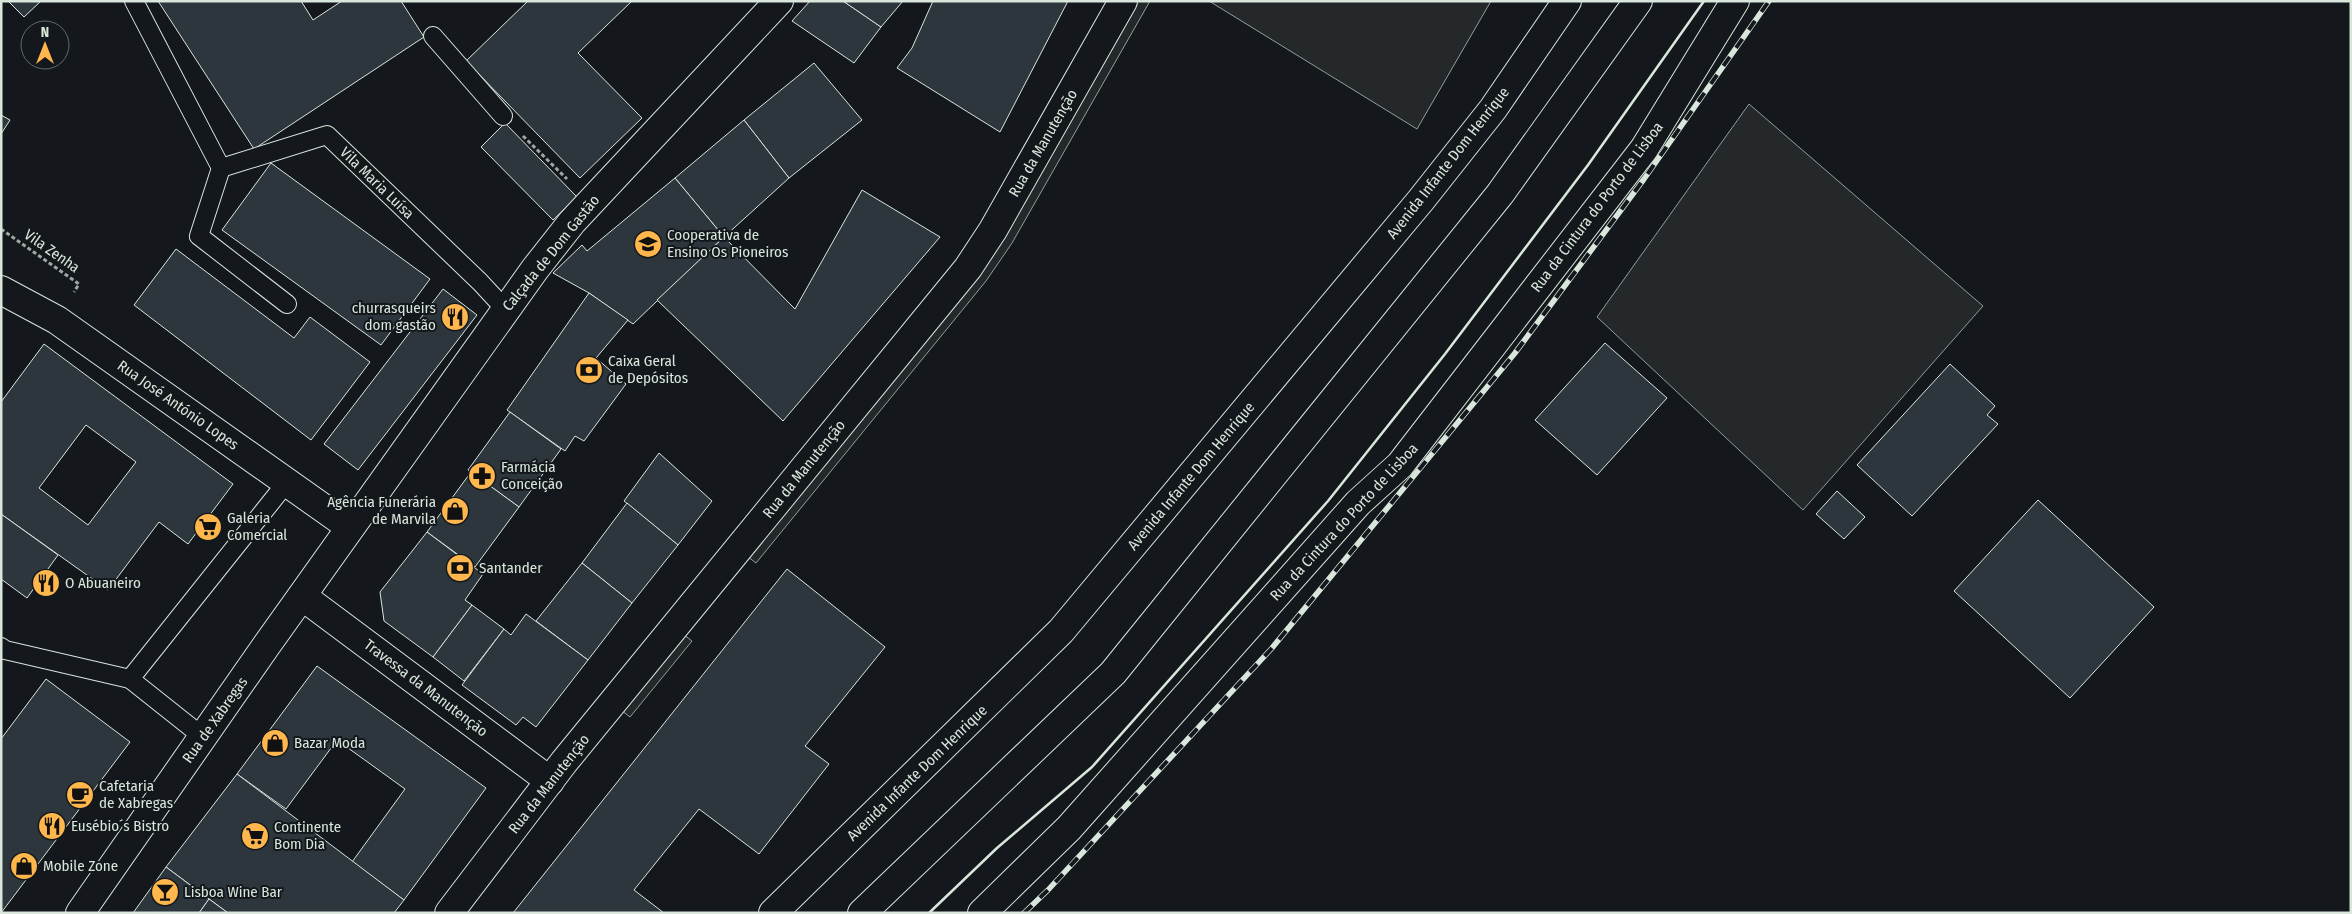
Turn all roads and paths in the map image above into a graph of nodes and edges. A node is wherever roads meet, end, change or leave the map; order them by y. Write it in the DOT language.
graph roads {
  1 [pos="134,1"];
  2 [pos="779,1"];
  3 [pos="1123,1"];
  4 [pos="1567,1"];
  5 [pos="1638,1"];
  6 [pos="1736,1"];
  7 [pos="433,36"];
  8 [pos="503,116"];
  9 [pos="221,168"];
  10 [pos="591,202"];
  11 [pos="1,229"];
  12 [pos="4,296"];
  13 [pos="287,304"];
  14 [pos="505,309"];
  15 [pos="57,320"];
  16 [pos="287,482"];
  17 [pos="350,528"];
  18 [pos="302,596"];
  19 [pos="1,647"];
  20 [pos="130,679"];
  21 [pos="202,737"];
  22 [pos="550,781"];
  23 [pos="80,913"];
  24 [pos="449,913"];
  25 [pos="773,913"];
  26 [pos="862,913"];
  27 [pos="982,913"];
  1 -- 9 [label="lane"];
  2 -- 10 [label="street, Calçada de Dom Gastão"];
  3 -- 22 [label="street, Rua da Manutenção"];
  4 -- 25 [label="street, Avenida Infante Dom Henrique"];
  5 -- 26 [label="street"];
  6 -- 27 [label="street, Rua da Cintura do Porto de Lisboa"];
  7 -- 8 [label="lane"];
  8 -- 10 [label="path"];
  9 -- 13 [label="lane"];
  9 -- 14 [label="lane, Vila Maria Luísa"];
  10 -- 14 [label="street, Calçada de Dom Gastão"];
  11 -- 15 [label="path, Vila Zenha"];
  12 -- 15 [label="street, Rua José António Lopes"];
  14 -- 17 [label="street, Calçada de Dom Gastão"];
  15 -- 16 [label="street, Rua José António Lopes"];
  16 -- 17 [label="street, Rua José António Lopes"];
  16 -- 20 [label="lane"];
  17 -- 18 [label="street, Rua de Xabregas"];
  18 -- 21 [label="street, Rua de Xabregas"];
  18 -- 22 [label="street, Travessa da Manutenção"];
  19 -- 20 [label="lane"];
  20 -- 21 [label="lane"];
  21 -- 23 [label="street, Rua de Xabregas"];
  22 -- 24 [label="street, Rua da Manutenção"];
}
